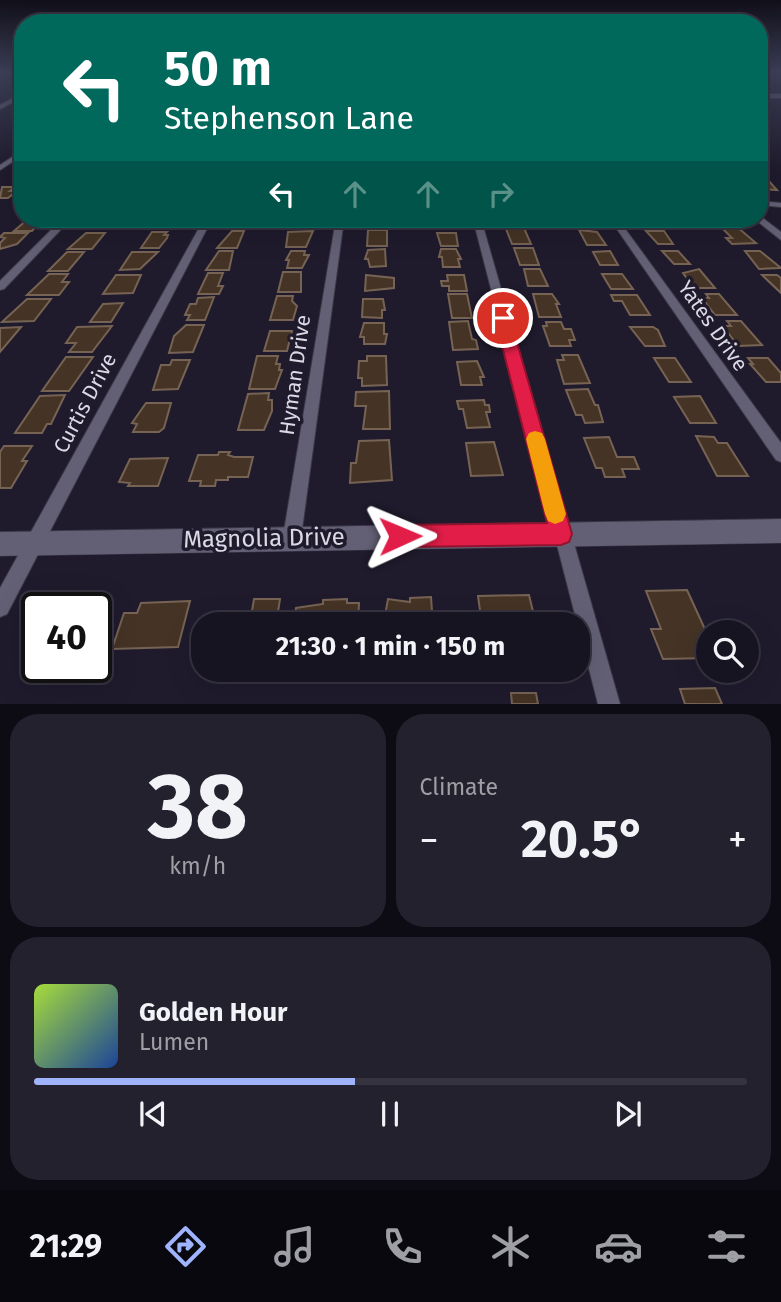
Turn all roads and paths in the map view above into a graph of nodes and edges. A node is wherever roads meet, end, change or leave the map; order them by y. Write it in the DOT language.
graph roads {
  1 [pos="59,228"];
  2 [pos="203,228"];
  3 [pos="339,228"];
  4 [pos="479,228"];
  5 [pos="620,228"];
  6 [pos="0,287"];
  7 [pos="781,454"];
  8 [pos="781,531"];
  9 [pos="561,534"];
  10 [pos="292,537"];
  11 [pos="34,543"];
  12 [pos="0,544"];
  13 [pos="0,607"];
  14 [pos="609,704"];
  1 -- 6 [label="street"];
  2 -- 11 [label="street, Curtis Drive"];
  3 -- 10 [label="street, Hyman Drive"];
  4 -- 9 [label="street"];
  5 -- 7 [label="street, Yates Drive"];
  8 -- 9 [label="street, Magnolia Drive"];
  9 -- 10 [label="street, Magnolia Drive"];
  9 -- 14 [label="street"];
  10 -- 11 [label="street, Magnolia Drive"];
  11 -- 12 [label="street, Magnolia Drive"];
  11 -- 13 [label="street, Curtis Drive"];
}
